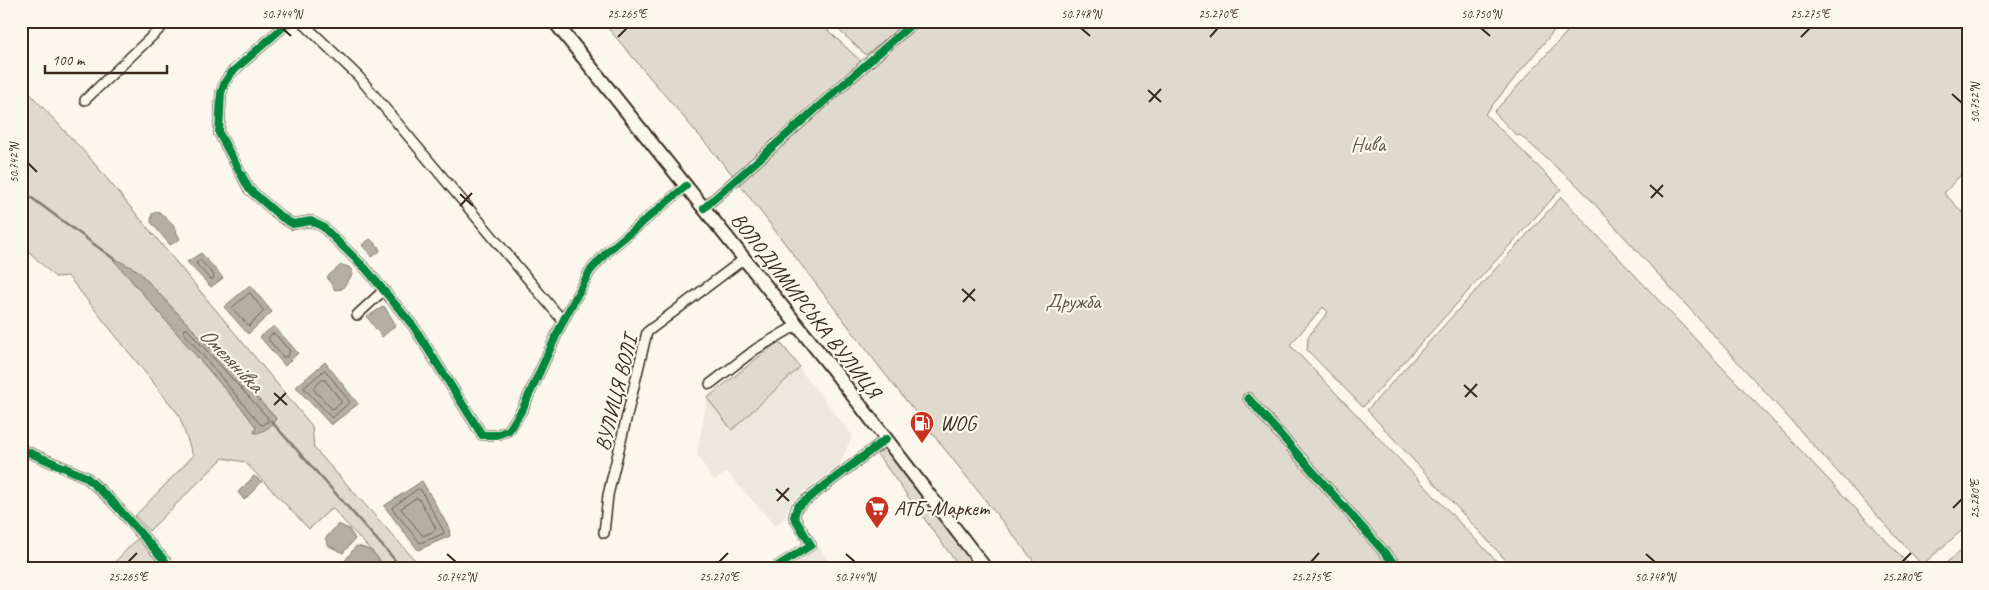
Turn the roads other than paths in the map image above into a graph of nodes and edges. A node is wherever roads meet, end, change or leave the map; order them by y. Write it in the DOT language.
graph roads {
  1 [pos="168,21"];
  2 [pos="290,21"];
  3 [pos="301,21"];
  4 [pos="554,21"];
  5 [pos="915,21"];
  6 [pos="85,100"];
  7 [pos="686,186"];
  8 [pos="704,208"];
  9 [pos="744,259"];
  10 [pos="384,290"];
  11 [pos="357,315"];
  12 [pos="563,321"];
  13 [pos="797,325"];
  14 [pos="710,384"];
  15 [pos="1248,398"];
  16 [pos="886,439"];
  17 [pos="21,448"];
  18 [pos="604,533"];
  19 [pos="170,568"];
  20 [pos="773,569"];
  21 [pos="986,569"];
  22 [pos="1399,569"];
  1 -- 6 [label="street"];
  2 -- 10 [label="street"];
  3 -- 12 [label="street"];
  4 -- 7 [label="main road, ВОЛОДИМИРСЬКА ВУЛИЦЯ"];
  5 -- 8 [label="street"];
  7 -- 8 [label="main road, ВОЛОДИМИРСЬКА ВУЛИЦЯ"];
  7 -- 12 [label="street"];
  8 -- 9 [label="main road, ВОЛОДИМИРСЬКА ВУЛИЦЯ"];
  9 -- 13 [label="main road, ВОЛОДИМИРСЬКА ВУЛИЦЯ"];
  9 -- 18 [label="street, ВУЛИЦЯ ВОЛІ"];
  10 -- 11 [label="street"];
  10 -- 12 [label="street"];
  13 -- 14 [label="street"];
  13 -- 16 [label="main road, ВОЛОДИМИРСЬКА ВУЛИЦЯ"];
  15 -- 22 [label="street"];
  16 -- 20 [label="street"];
  16 -- 21 [label="main road, ВОЛОДИМИРСЬКА ВУЛИЦЯ"];
  17 -- 19 [label="street"];
}
